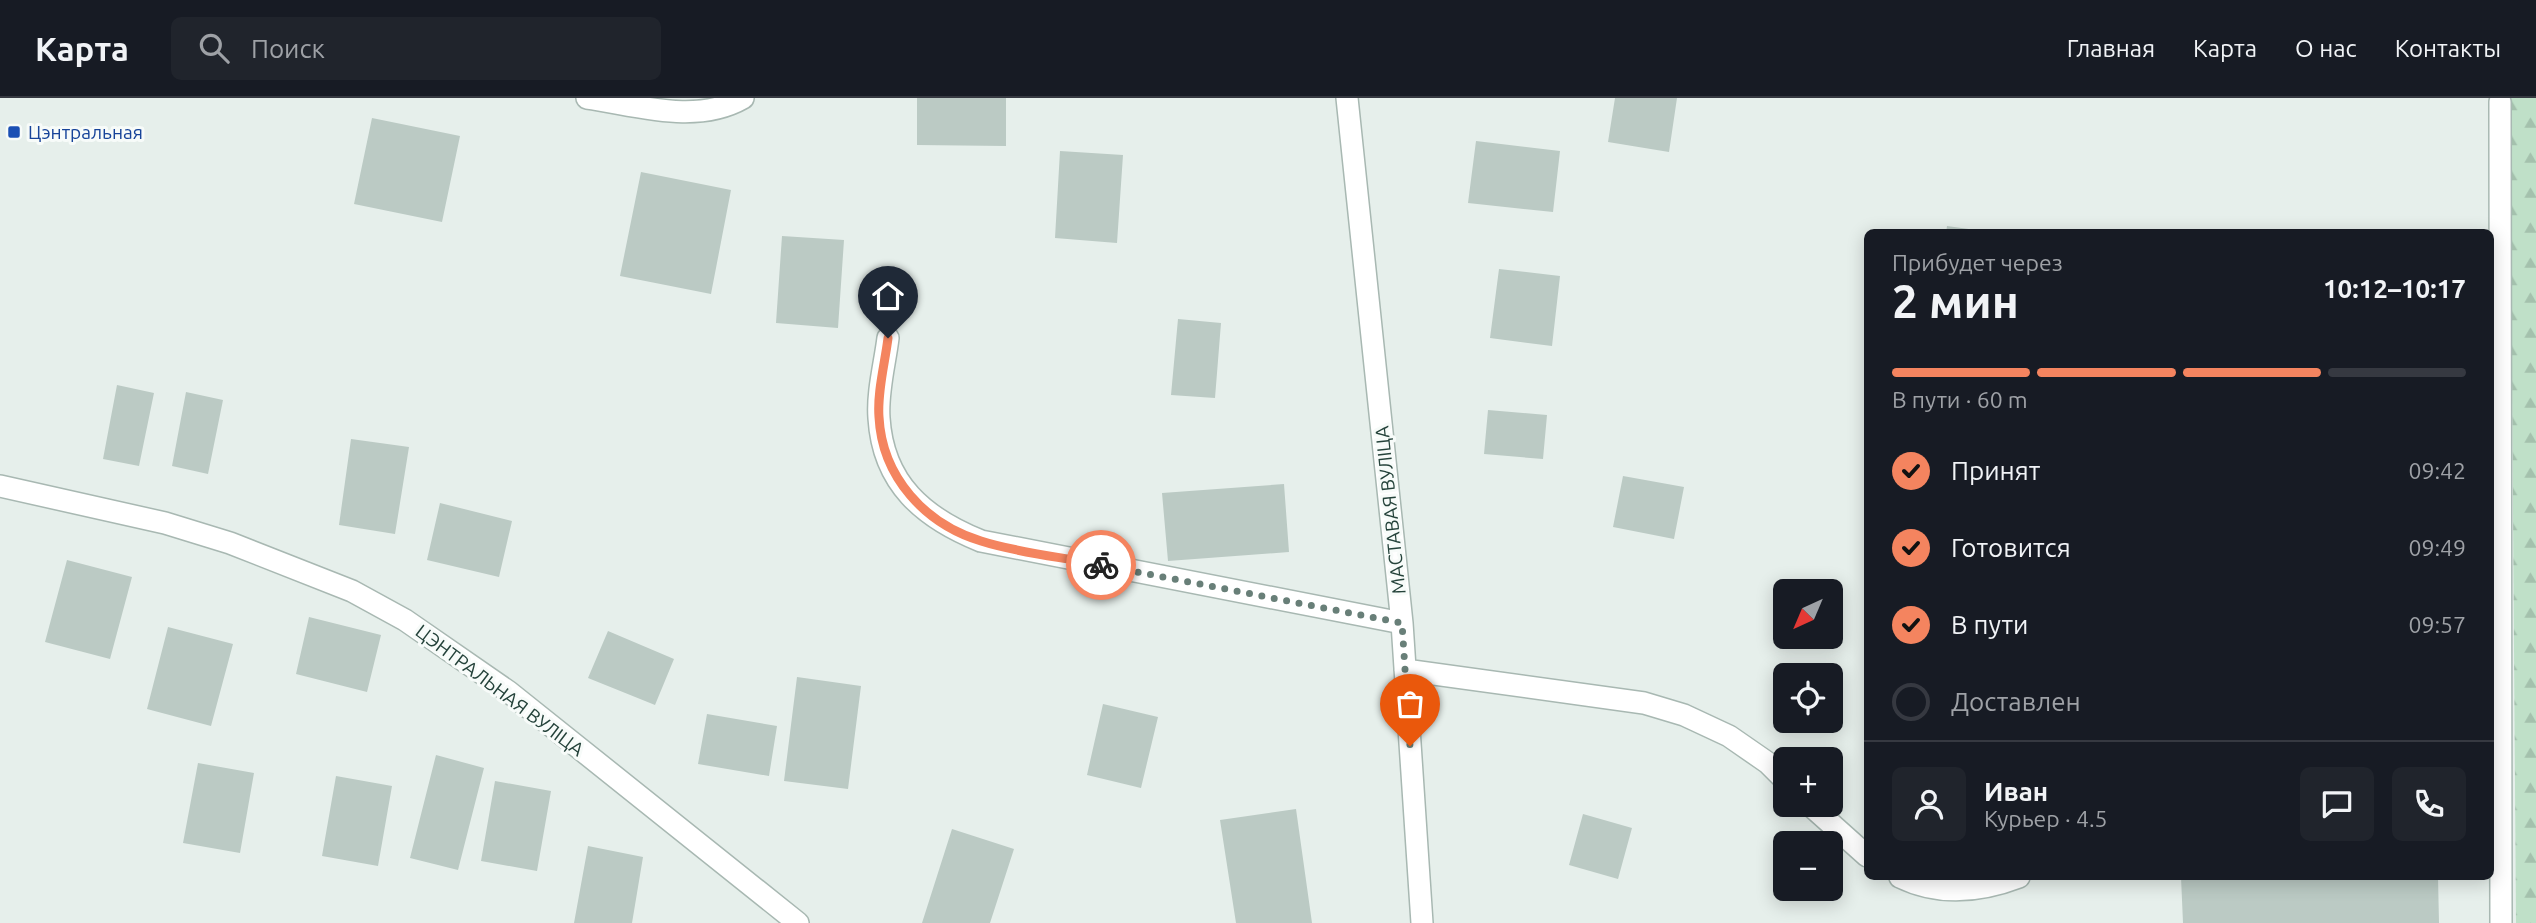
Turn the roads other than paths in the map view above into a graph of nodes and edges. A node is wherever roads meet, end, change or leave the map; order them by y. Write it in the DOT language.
graph roads {
  1 [pos="587,98"];
  2 [pos="743,98"];
  3 [pos="1348,98"];
  4 [pos="2500,102"];
  5 [pos="888,338"];
  6 [pos="0,486"];
  7 [pos="1402,623"];
  8 [pos="1405,670"];
  9 [pos="1773,768"];
  10 [pos="2496,808"];
  11 [pos="1823,817"];
  12 [pos="1864,853"];
  13 [pos="1906,880"];
  14 [pos="2011,880"];
  15 [pos="798,923"];
  16 [pos="1422,923"];
  17 [pos="2501,923"];
  1 -- 2 [label="street"];
  3 -- 7 [label="street, МАСТАВАЯ ВУЛІЦА"];
  4 -- 10 [label="street"];
  5 -- 7 [label="street"];
  6 -- 15 [label="street, ЦЭНТРАЛЬНАЯ ВУЛІЦА"];
  7 -- 8 [label="street, МАСТАВАЯ ВУЛІЦА"];
  8 -- 9 [label="street"];
  8 -- 16 [label="street, МАСТАВАЯ ВУЛІЦА"];
  10 -- 17 [label="street"];
  11 -- 12 [label="street"];
  13 -- 14 [label="street"];
}
